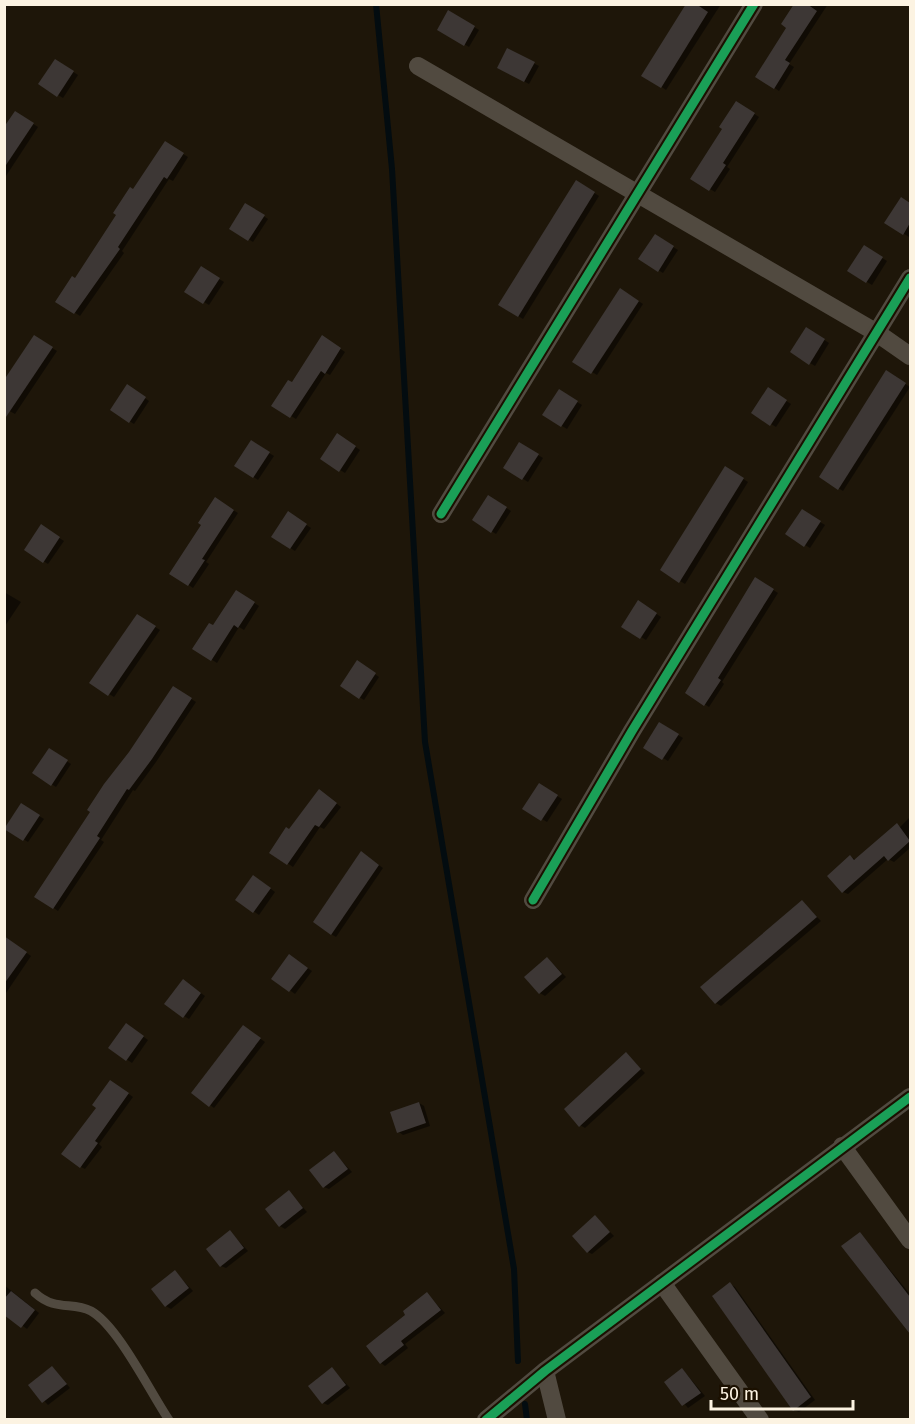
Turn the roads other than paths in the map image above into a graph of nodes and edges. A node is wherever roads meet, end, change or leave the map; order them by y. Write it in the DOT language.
graph roads {
  1 [pos="754,4"];
  2 [pos="418,66"];
  3 [pos="636,192"];
  4 [pos="910,278"];
  5 [pos="877,333"];
  6 [pos="910,356"];
  7 [pos="441,514"];
  8 [pos="533,900"];
  9 [pos="910,1097"];
  10 [pos="842,1146"];
  11 [pos="910,1240"];
  12 [pos="662,1283"];
  13 [pos="35,1293"];
  14 [pos="545,1371"];
  15 [pos="169,1419"];
  16 [pos="486,1419"];
  17 [pos="557,1419"];
  18 [pos="760,1419"];
  1 -- 3 [label="street"];
  2 -- 3 [label="street"];
  3 -- 5 [label="street"];
  3 -- 7 [label="street"];
  4 -- 5 [label="street"];
  5 -- 6 [label="street"];
  5 -- 8 [label="street"];
  9 -- 10 [label="street"];
  10 -- 11 [label="street"];
  10 -- 12 [label="street"];
  12 -- 14 [label="street"];
  12 -- 18 [label="street"];
  13 -- 15 [label="lane"];
  14 -- 16 [label="street"];
  14 -- 17 [label="street"];
}
